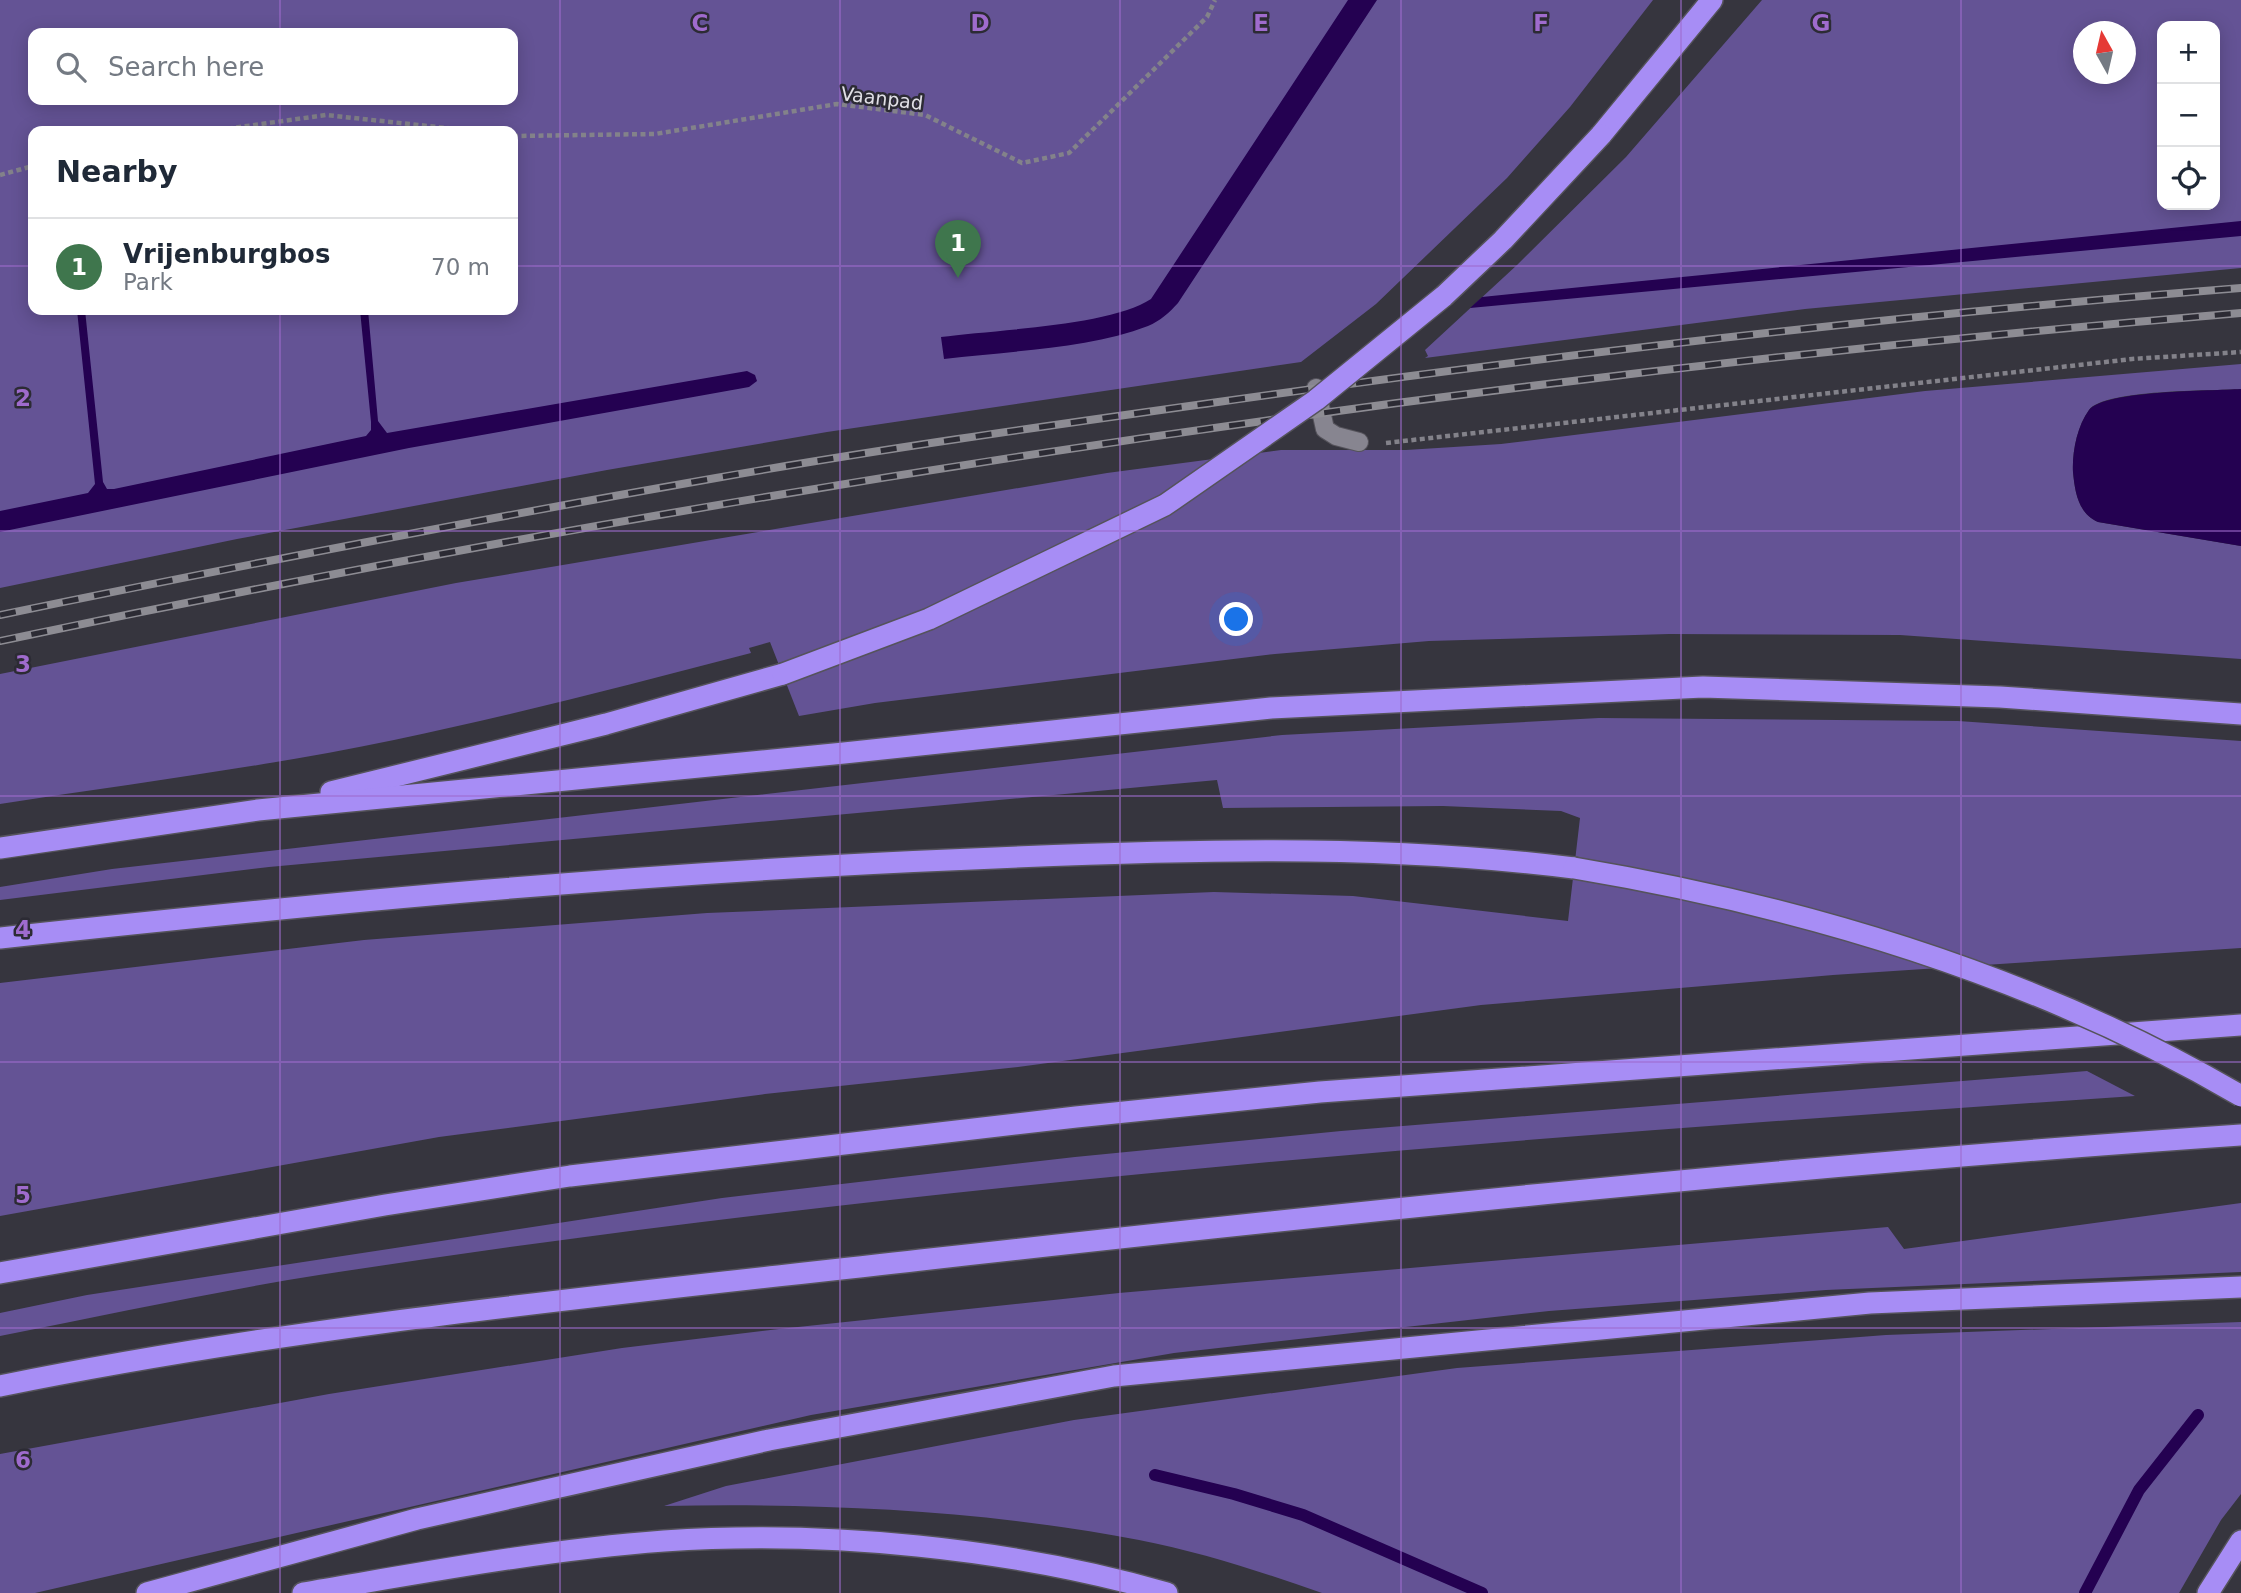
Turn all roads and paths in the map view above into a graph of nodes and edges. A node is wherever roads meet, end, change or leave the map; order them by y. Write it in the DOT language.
graph roads {
  1 [pos="1215,0"];
  2 [pos="1712,0"];
  3 [pos="247,126"];
  4 [pos="428,126"];
  5 [pos="518,135"];
  6 [pos="28,167"];
  7 [pos="0,175"];
  8 [pos="2241,352"];
  9 [pos="1316,388"];
  10 [pos="1359,442"];
  11 [pos="2241,714"];
  12 [pos="258,810"];
  13 [pos="0,848"];
  14 [pos="0,938"];
  15 [pos="2241,1025"];
  16 [pos="2241,1096"];
  17 [pos="2241,1135"];
  18 [pos="0,1273"];
  19 [pos="2241,1287"];
  20 [pos="0,1386"];
  21 [pos="2241,1541"];
  22 [pos="147,1593"];
  23 [pos="303,1593"];
  24 [pos="1167,1593"];
  25 [pos="2208,1593"];
  1 -- 5 [label="path, Vaanpad"];
  2 -- 12 [label="highway, bridge"];
  3 -- 4 [label="path"];
  6 -- 7 [label="path"];
  8 -- 10 [label="path"];
  9 -- 10 [label="lane"];
  11 -- 12 [label="highway"];
  12 -- 13 [label="highway"];
  14 -- 16 [label="highway, bridge"];
  15 -- 18 [label="highway"];
  17 -- 20 [label="highway"];
  19 -- 22 [label="highway"];
  21 -- 25 [label="highway"];
  23 -- 24 [label="highway"];
}
